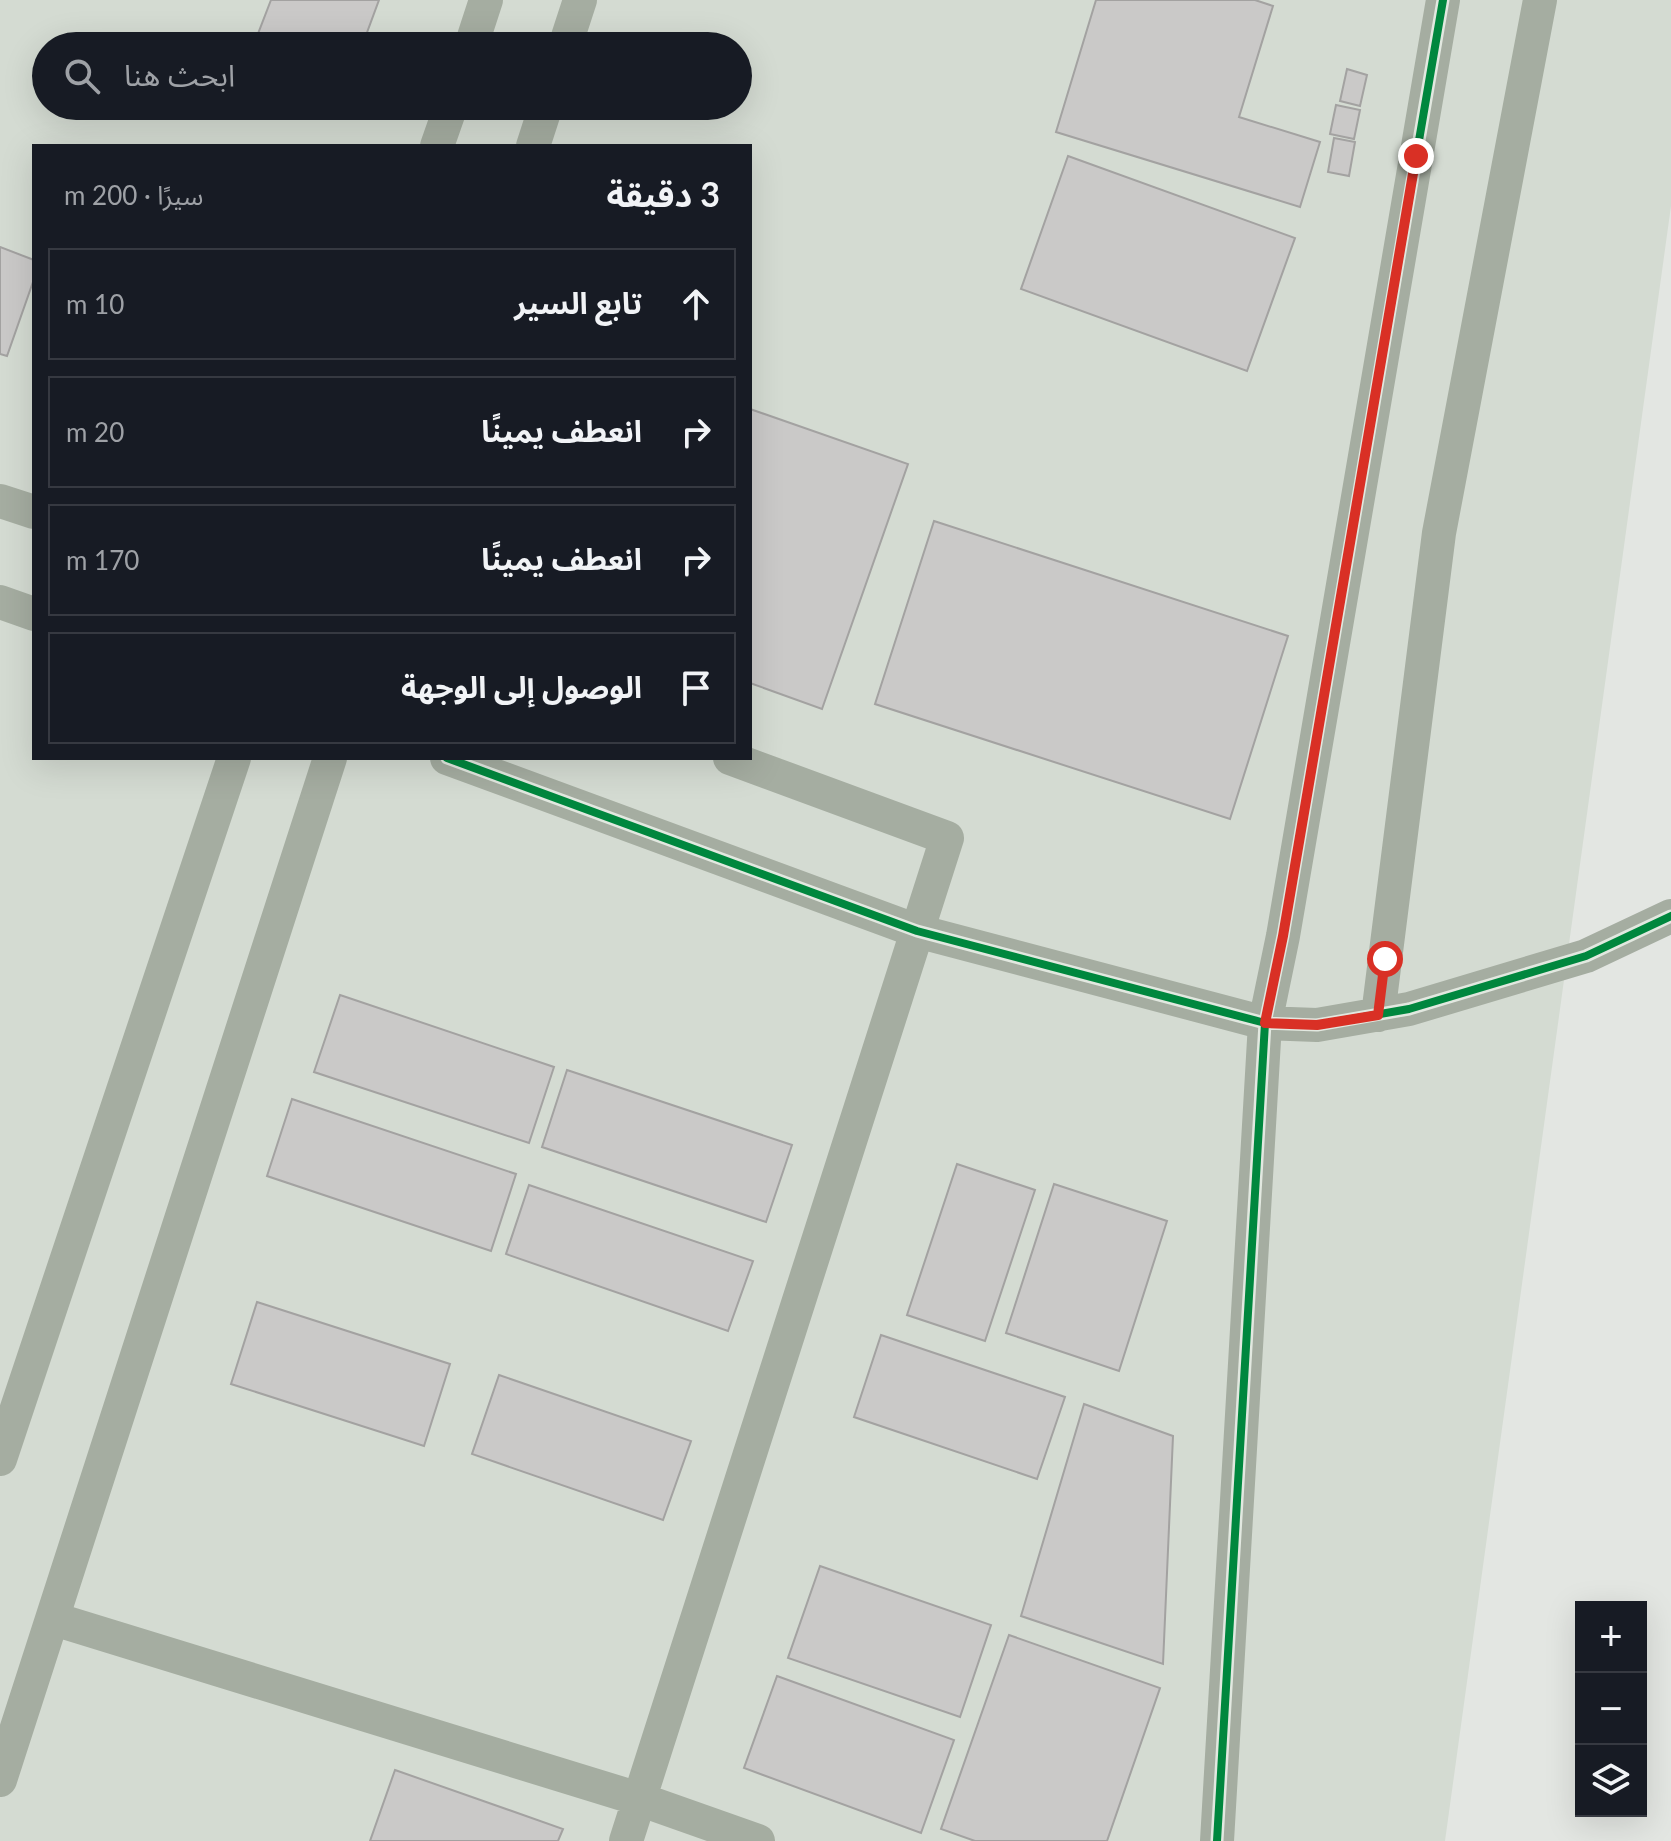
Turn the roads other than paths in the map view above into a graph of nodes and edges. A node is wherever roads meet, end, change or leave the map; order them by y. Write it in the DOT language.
graph roads {
  1 [pos="486,0"];
  2 [pos="580,0"];
  3 [pos="1443,0"];
  4 [pos="1540,0"];
  5 [pos="476,32"];
  6 [pos="570,32"];
  7 [pos="446,120"];
  8 [pos="541,120"];
  9 [pos="438,144"];
  10 [pos="534,144"];
  11 [pos="0,501"];
  12 [pos="32,511"];
  13 [pos="0,602"];
  14 [pos="32,613"];
  15 [pos="233,760"];
  16 [pos="329,760"];
  17 [pos="452,760"];
  18 [pos="735,760"];
  19 [pos="1671,916"];
  20 [pos="917,931"];
  21 [pos="1378,1015"];
  22 [pos="1265,1023"];
  23 [pos="0,1459"];
  24 [pos="54,1619"];
  25 [pos="0,1780"];
  26 [pos="639,1799"];
  27 [pos="626,1841"];
  28 [pos="758,1841"];
  29 [pos="1217,1841"];
  1 -- 5 [label="street"];
  2 -- 6 [label="street"];
  3 -- 22 [label="street"];
  4 -- 21 [label="street"];
  7 -- 9 [label="street"];
  8 -- 10 [label="street"];
  11 -- 12 [label="street"];
  13 -- 14 [label="street"];
  15 -- 23 [label="street"];
  16 -- 24 [label="street"];
  17 -- 20 [label="street"];
  18 -- 20 [label="street"];
  19 -- 21 [label="street"];
  20 -- 22 [label="street"];
  20 -- 26 [label="street"];
  21 -- 22 [label="street"];
  22 -- 29 [label="street"];
  24 -- 25 [label="street"];
  24 -- 26 [label="street"];
  26 -- 27 [label="street"];
  26 -- 28 [label="street"];
}
